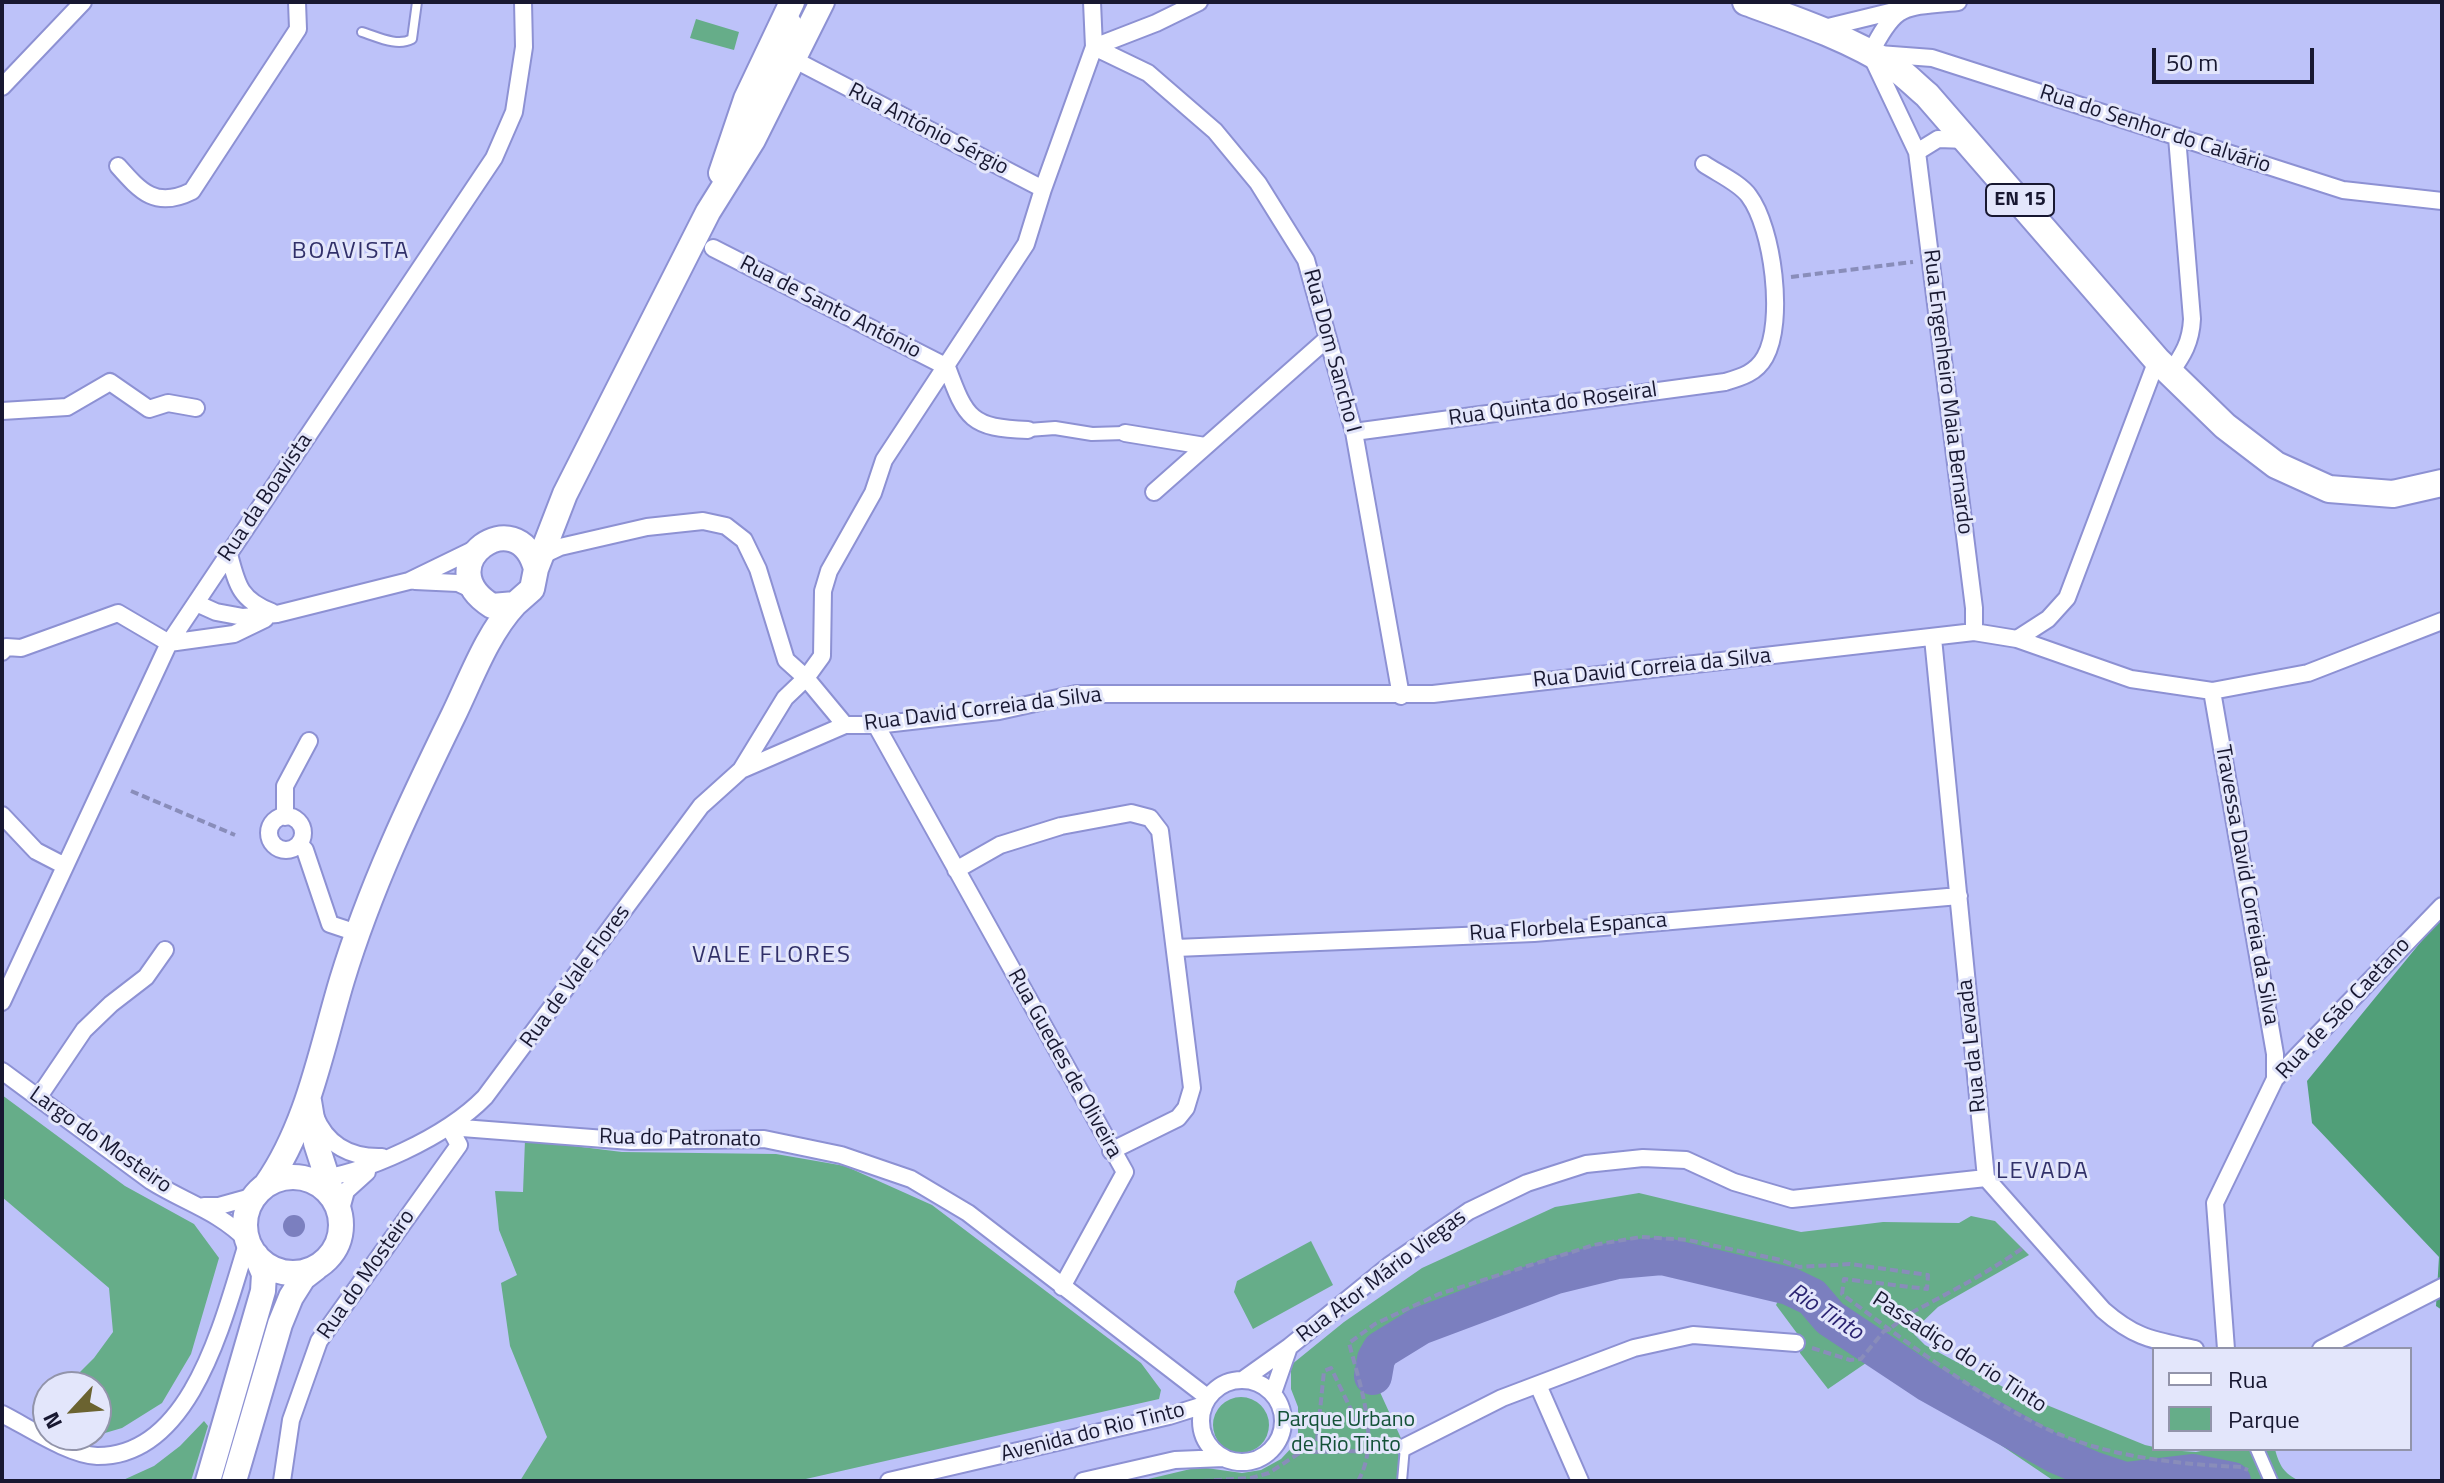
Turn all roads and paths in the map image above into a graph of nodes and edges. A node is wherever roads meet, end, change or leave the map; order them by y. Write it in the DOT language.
graph roads {
  1 [pos="83,2"];
  2 [pos="297,2"];
  3 [pos="417,2"];
  4 [pos="523,2"];
  5 [pos="792,2"];
  6 [pos="804,2"];
  7 [pos="822,2"];
  8 [pos="1092,2"];
  9 [pos="1199,2"];
  10 [pos="1746,2"];
  11 [pos="1958,2"];
  12 [pos="1774,7"];
  13 [pos="1904,8"];
  14 [pos="1818,29"];
  15 [pos="362,32"];
  16 [pos="1094,47"];
  17 [pos="1870,54"];
  18 [pos="798,63"];
  19 [pos="2,87"];
  20 [pos="2177,137"];
  21 [pos="1969,140"];
  22 [pos="1917,152"];
  23 [pos="1704,164"];
  24 [pos="118,166"];
  25 [pos="719,178"];
  26 [pos="1043,189"];
  27 [pos="2442,201"];
  28 [pos="708,212"];
  29 [pos="713,248"];
  30 [pos="1930,260"];
  31 [pos="1772,279"];
  32 [pos="1328,338"];
  33 [pos="2164,366"];
  34 [pos="947,367"];
  35 [pos="196,408"];
  36 [pos="2,411"];
  37 [pos="1028,430"];
  38 [pos="1354,432"];
  39 [pos="1125,433"];
  40 [pos="1205,446"];
  41 [pos="2442,483"];
  42 [pos="1154,492"];
  43 [pos="565,494"];
  44 [pos="509,538"];
  45 [pos="479,547"];
  46 [pos="229,554"];
  47 [pos="539,562"];
  48 [pos="409,581"];
  49 [pos="477,595"];
  50 [pos="196,603"];
  51 [pos="515,604"];
  52 [pos="277,614"];
  53 [pos="2442,621"];
  54 [pos="1974,632"];
  55 [pos="1933,638"];
  56 [pos="2017,639"];
  57 [pos="169,643"];
  58 [pos="3,647"];
  59 [pos="477,665"];
  60 [pos="806,678"];
  61 [pos="2212,691"];
  62 [pos="1401,696"];
  63 [pos="845,725"];
  64 [pos="876,725"];
  65 [pos="309,741"];
  66 [pos="741,770"];
  67 [pos="131,791"];
  68 [pos="2,815"];
  69 [pos="285,817"];
  70 [pos="235,835"];
  71 [pos="299,844"];
  72 [pos="65,866"];
  73 [pos="956,870"];
  74 [pos="1959,896"];
  75 [pos="2442,906"];
  76 [pos="357,933"];
  77 [pos="1176,948"];
  78 [pos="165,950"];
  79 [pos="2,1002"];
  80 [pos="2,1071"];
  81 [pos="2275,1079"];
  82 [pos="38,1098"];
  83 [pos="309,1098"];
  84 [pos="449,1127"];
  85 [pos="1111,1151"];
  86 [pos="388,1157"];
  87 [pos="1986,1178"];
  88 [pos="261,1190"];
  89 [pos="328,1193"];
  90 [pos="202,1206"];
  91 [pos="2038,1236"];
  92 [pos="252,1248"];
  93 [pos="316,1268"];
  94 [pos="1062,1287"];
  95 [pos="2442,1287"];
  96 [pos="1886,1330"];
  97 [pos="1796,1343"];
  98 [pos="1289,1347"];
  99 [pos="2186,1347"];
  100 [pos="2226,1347"];
  101 [pos="2325,1347"];
  102 [pos="1244,1379"];
  103 [pos="1538,1385"];
  104 [pos="1273,1393"];
  105 [pos="1205,1401"];
  106 [pos="2,1414"];
  107 [pos="1365,1416"];
  108 [pos="1279,1440"];
  109 [pos="1405,1447"];
  110 [pos="1304,1450"];
  111 [pos="1369,1451"];
  112 [pos="2258,1451"];
  113 [pos="1312,1452"];
  114 [pos="1224,1458"];
  115 [pos="208,1481"];
  116 [pos="234,1481"];
  117 [pos="282,1481"];
  118 [pos="889,1481"];
  119 [pos="1083,1481"];
  120 [pos="1202,1481"];
  121 [pos="1358,1481"];
  122 [pos="1402,1481"];
  123 [pos="1580,1481"];
  124 [pos="2271,1481"];
  1 -- 19 [label="street"];
  2 -- 24 [label="street"];
  3 -- 15 [label="lane"];
  4 -- 46 [label="street, Rua da Boavista"];
  5 -- 25 [label="main road"];
  6 -- 18 [label="street"];
  7 -- 18 [label="main road"];
  8 -- 16 [label="street"];
  9 -- 16 [label="street"];
  10 -- 12 [label="main road, EN 15"];
  11 -- 13 [label="street"];
  12 -- 14 [label="main road, EN 15"];
  13 -- 14 [label="street"];
  13 -- 17 [label="street"];
  14 -- 17 [label="main road, EN 15"];
  16 -- 26 [label="street"];
  16 -- 32 [label="street, Rua Dom Sancho I"];
  17 -- 20 [label="street, Rua do Senhor do Calvário"];
  17 -- 21 [label="main road, EN 15"];
  17 -- 22 [label="street, Rua Engenheiro Maia Bernardo"];
  18 -- 25 [label="street"];
  18 -- 26 [label="street, Rua António Sérgio"];
  18 -- 28 [label="main road"];
  20 -- 27 [label="street, Rua do Senhor do Calvário"];
  20 -- 33 [label="street"];
  21 -- 22 [label="street"];
  21 -- 33 [label="main road, EN 15"];
  22 -- 30 [label="street, Rua Engenheiro Maia Bernardo"];
  23 -- 31 [label="street"];
  25 -- 28 [label="main road"];
  26 -- 34 [label="street"];
  28 -- 43 [label="main road"];
  29 -- 34 [label="street, Rua de Santo António"];
  30 -- 31 [label="path"];
  30 -- 54 [label="street, Rua Engenheiro Maia Bernardo"];
  31 -- 38 [label="street, Rua Quinta do Roseiral"];
  32 -- 38 [label="street, Rua Dom Sancho I"];
  32 -- 40 [label="street"];
  33 -- 41 [label="main road, EN 15"];
  33 -- 56 [label="street"];
  34 -- 37 [label="street"];
  34 -- 60 [label="street"];
  35 -- 36 [label="street"];
  37 -- 39 [label="street"];
  38 -- 62 [label="street, Rua Dom Sancho I"];
  39 -- 40 [label="street"];
  40 -- 42 [label="street"];
  43 -- 44 [label="main road"];
  43 -- 47 [label="main road"];
  44 -- 45 [label="main road"];
  44 -- 47 [label="main road"];
  45 -- 48 [label="street"];
  45 -- 49 [label="main road"];
  46 -- 50 [label="street, Rua da Boavista"];
  46 -- 52 [label="street"];
  47 -- 51 [label="main road"];
  47 -- 60 [label="street"];
  48 -- 49 [label="street"];
  48 -- 52 [label="street"];
  49 -- 51 [label="main road"];
  49 -- 59 [label="main road"];
  50 -- 52 [label="street"];
  50 -- 57 [label="street, Rua da Boavista"];
  51 -- 59 [label="main road"];
  52 -- 57 [label="street"];
  53 -- 61 [label="street, Rua David Correia da Silva"];
  54 -- 55 [label="street, Rua David Correia da Silva"];
  54 -- 56 [label="street, Rua David Correia da Silva"];
  55 -- 62 [label="street, Rua David Correia da Silva"];
  55 -- 74 [label="street, Rua da Levada"];
  56 -- 61 [label="street, Rua David Correia da Silva"];
  57 -- 58 [label="street"];
  57 -- 72 [label="street, Rua da Boavista"];
  59 -- 76 [label="main road"];
  60 -- 63 [label="street"];
  60 -- 66 [label="street"];
  61 -- 81 [label="street, Travessa David Correia da Silva"];
  62 -- 64 [label="street, Rua David Correia da Silva"];
  63 -- 64 [label="street, Rua David Correia da Silva"];
  63 -- 66 [label="street"];
  64 -- 73 [label="street, Rua Guedes de Oliveira"];
  65 -- 69 [label="street"];
  66 -- 84 [label="street, Rua de Vale Flores"];
  67 -- 70 [label="path"];
  68 -- 72 [label="street"];
  69 -- 71 [label="street"];
  69 -- 71 [label="street"];
  71 -- 76 [label="street"];
  72 -- 79 [label="street, Rua da Boavista"];
  73 -- 77 [label="street"];
  73 -- 85 [label="street, Rua Guedes de Oliveira"];
  74 -- 77 [label="street, Rua Florbela Espanca"];
  74 -- 87 [label="street, Rua da Levada"];
  75 -- 81 [label="street, Rua de São Caetano"];
  76 -- 83 [label="main road"];
  77 -- 85 [label="street"];
  78 -- 82 [label="street"];
  80 -- 82 [label="street, Largo do Mosteiro"];
  81 -- 100 [label="street, Rua de São Caetano"];
  82 -- 90 [label="street, Largo do Mosteiro"];
  83 -- 86 [label="street"];
  83 -- 88 [label="main road"];
  83 -- 89 [label="main road"];
  84 -- 86 [label="street, Rua de Vale Flores"];
  84 -- 94 [label="street, Rua do Patronato"];
  84 -- 117 [label="street, Rua do Mosteiro"];
  85 -- 94 [label="street, Rua Guedes de Oliveira"];
  86 -- 89 [label="street, Rua de Vale Flores"];
  86 -- 89 [label="street, Rua de Vale Flores"];
  87 -- 91 [label="street"];
  87 -- 98 [label="street, Rua Ator Mário Viegas"];
  88 -- 89 [label="main road"];
  88 -- 90 [label="street"];
  88 -- 92 [label="main road"];
  89 -- 93 [label="main road"];
  90 -- 92 [label="street, Largo do Mosteiro"];
  91 -- 96 [label="path"];
  91 -- 99 [label="street"];
  92 -- 93 [label="main road"];
  92 -- 106 [label="street"];
  92 -- 115 [label="main road"];
  93 -- 116 [label="main road"];
  94 -- 105 [label="street"];
  95 -- 101 [label="street"];
  96 -- 97 [label="path"];
  96 -- 107 [label="path, Passadiço do rio Tinto"];
  96 -- 124 [label="path, Passadiço do rio Tinto"];
  97 -- 103 [label="street"];
  98 -- 102 [label="street, Rua Ator Mário Viegas"];
  98 -- 104 [label="street, Rua Ator Mário Viegas"];
  102 -- 104 [label="street"];
  102 -- 105 [label="street"];
  103 -- 109 [label="street"];
  103 -- 123 [label="street"];
  104 -- 108 [label="street"];
  105 -- 114 [label="street"];
  105 -- 118 [label="street, Avenida do Rio Tinto"];
  107 -- 111 [label="path"];
  107 -- 113 [label="path"];
  108 -- 110 [label="path"];
  108 -- 114 [label="street"];
  109 -- 122 [label="lane"];
  110 -- 113 [label="path"];
  110 -- 120 [label="path"];
  111 -- 113 [label="path"];
  111 -- 121 [label="path"];
  112 -- 124 [label="street"];
  114 -- 119 [label="street, Avenida do Rio Tinto"];
}
